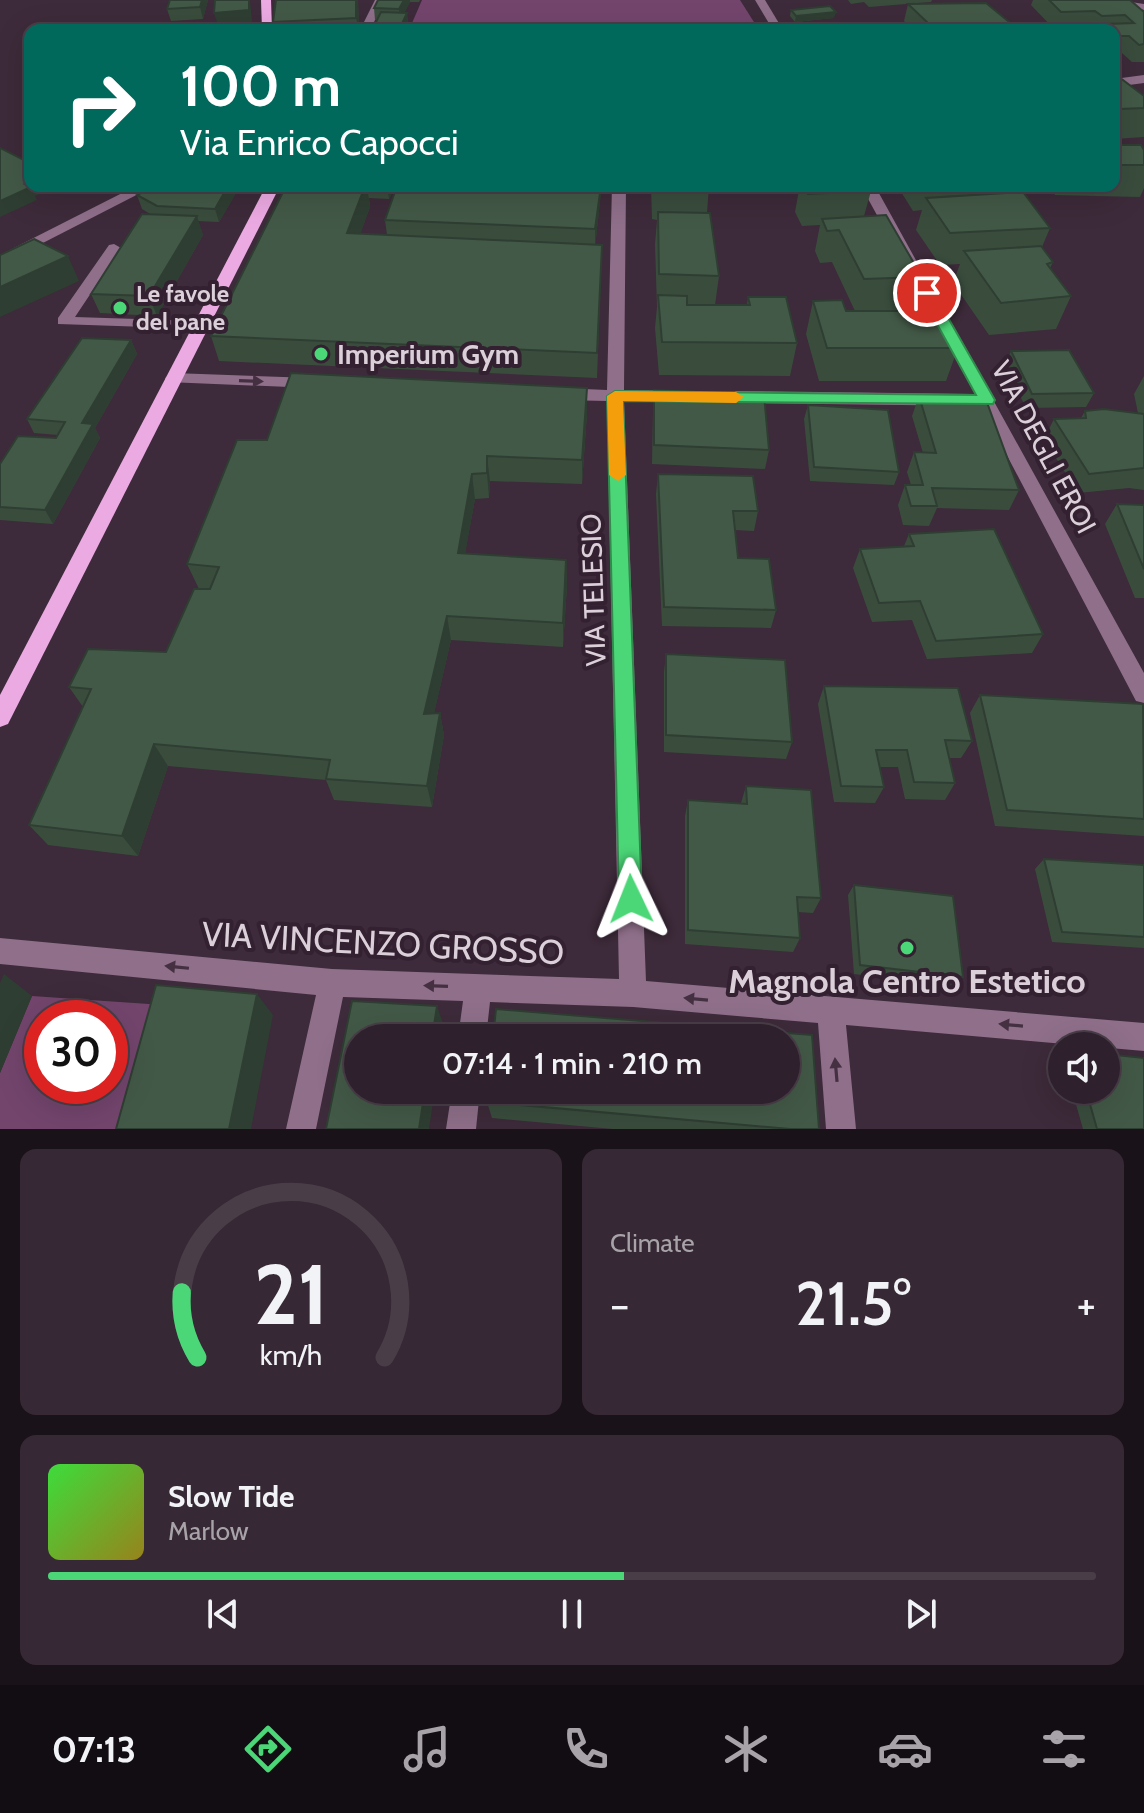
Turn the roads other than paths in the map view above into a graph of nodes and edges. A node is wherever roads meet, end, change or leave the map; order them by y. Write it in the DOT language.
graph roads {
  1 [pos="266,0"];
  2 [pos="380,0"];
  3 [pos="760,0"];
  4 [pos="1123,0"];
  5 [pos="1144,7"];
  6 [pos="267,24"];
  7 [pos="368,24"];
  8 [pos="774,24"];
  9 [pos="1144,79"];
  10 [pos="1120,83"];
  11 [pos="1144,92"];
  12 [pos="1121,95"];
  13 [pos="135,192"];
  14 [pos="270,192"];
  15 [pos="619,192"];
  16 [pos="871,192"];
  17 [pos="114,248"];
  18 [pos="0,261"];
  19 [pos="200,326"];
  20 [pos="173,378"];
  21 [pos="331,384"];
  22 [pos="536,393"];
  23 [pos="615,396"];
  24 [pos="693,397"];
  25 [pos="724,397"];
  26 [pos="987,400"];
  27 [pos="1144,694"];
  28 [pos="0,717"];
  29 [pos="0,951"];
  30 [pos="332,983"];
  31 [pos="478,987"];
  32 [pos="633,993"];
  33 [pos="831,1011"];
  34 [pos="474,1024"];
  35 [pos="1144,1037"];
  36 [pos="464,1104"];
  37 [pos="301,1129"];
  38 [pos="461,1129"];
  39 [pos="841,1129"];
  1 -- 6 [label="main road"];
  2 -- 7 [label="street"];
  3 -- 8 [label="street"];
  4 -- 5 [label="street"];
  9 -- 10 [label="street"];
  11 -- 12 [label="street"];
  13 -- 18 [label="street"];
  14 -- 19 [label="main road"];
  15 -- 23 [label="street, VIA TELESIO"];
  16 -- 26 [label="street, VIA DEGLI EROI"];
  17 -- 19 [label="street"];
  19 -- 20 [label="main road"];
  20 -- 21 [label="street, one-way"];
  20 -- 28 [label="main road"];
  22 -- 23 [label="street"];
  23 -- 24 [label="street"];
  23 -- 32 [label="street, VIA TELESIO"];
  25 -- 26 [label="street"];
  26 -- 27 [label="street, VIA DEGLI EROI"];
  30 -- 29 [label="street, VIA VINCENZO GROSSO, one-way"];
  31 -- 30 [label="street, VIA VINCENZO GROSSO, one-way"];
  30 -- 37 [label="street"];
  31 -- 32 [label="street, VIA VINCENZO GROSSO"];
  31 -- 34 [label="street"];
  33 -- 32 [label="street, VIA VINCENZO GROSSO, one-way"];
  35 -- 33 [label="street, VIA VINCENZO GROSSO, one-way"];
  39 -- 33 [label="street, one-way"];
  36 -- 38 [label="street"];
}
